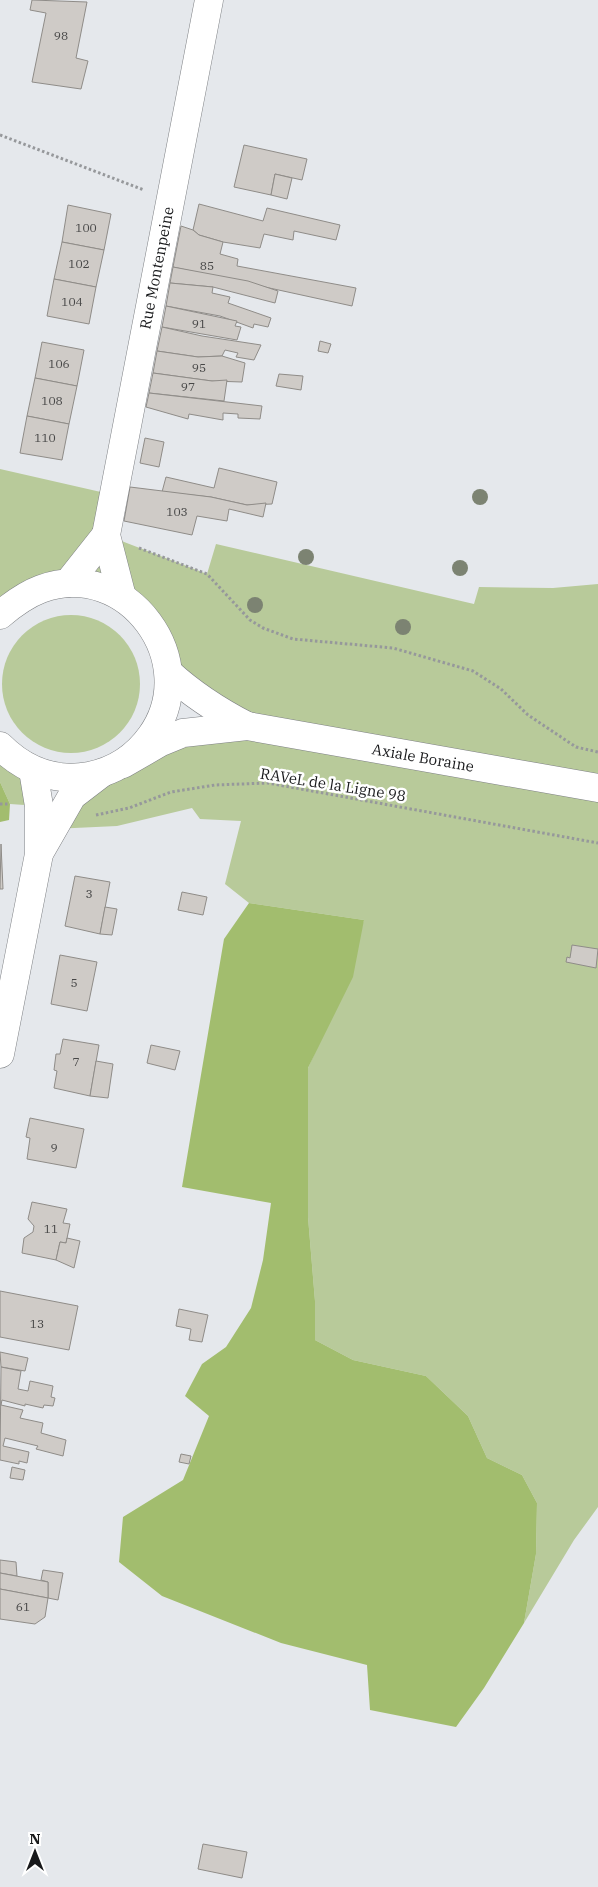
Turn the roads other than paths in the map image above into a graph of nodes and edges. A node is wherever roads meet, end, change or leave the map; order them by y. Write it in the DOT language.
graph roads {
  1 [pos="209,0"];
  2 [pos="106,535"];
  3 [pos="68,583"];
  4 [pos="122,597"];
  5 [pos="0,616"];
  6 [pos="169,673"];
  7 [pos="247,726"];
  8 [pos="0,746"];
  9 [pos="112,769"];
  10 [pos="33,770"];
  11 [pos="598,788"];
  12 [pos="39,854"];
  13 [pos="0,1054"];
  1 -- 2 [label="street, Rue Montenpeine"];
  2 -- 3 [label="street, Rue Montenpeine"];
  2 -- 4 [label="street, Rue Montenpeine"];
  3 -- 4 [label="street"];
  3 -- 5 [label="street"];
  4 -- 6 [label="street"];
  6 -- 7 [label="street, Axiale Boraine"];
  6 -- 9 [label="street"];
  7 -- 9 [label="street, Axiale Boraine"];
  7 -- 11 [label="street, Axiale Boraine"];
  8 -- 10 [label="street"];
  9 -- 10 [label="street"];
  9 -- 12 [label="street"];
  10 -- 12 [label="street"];
  12 -- 13 [label="street"];
}
